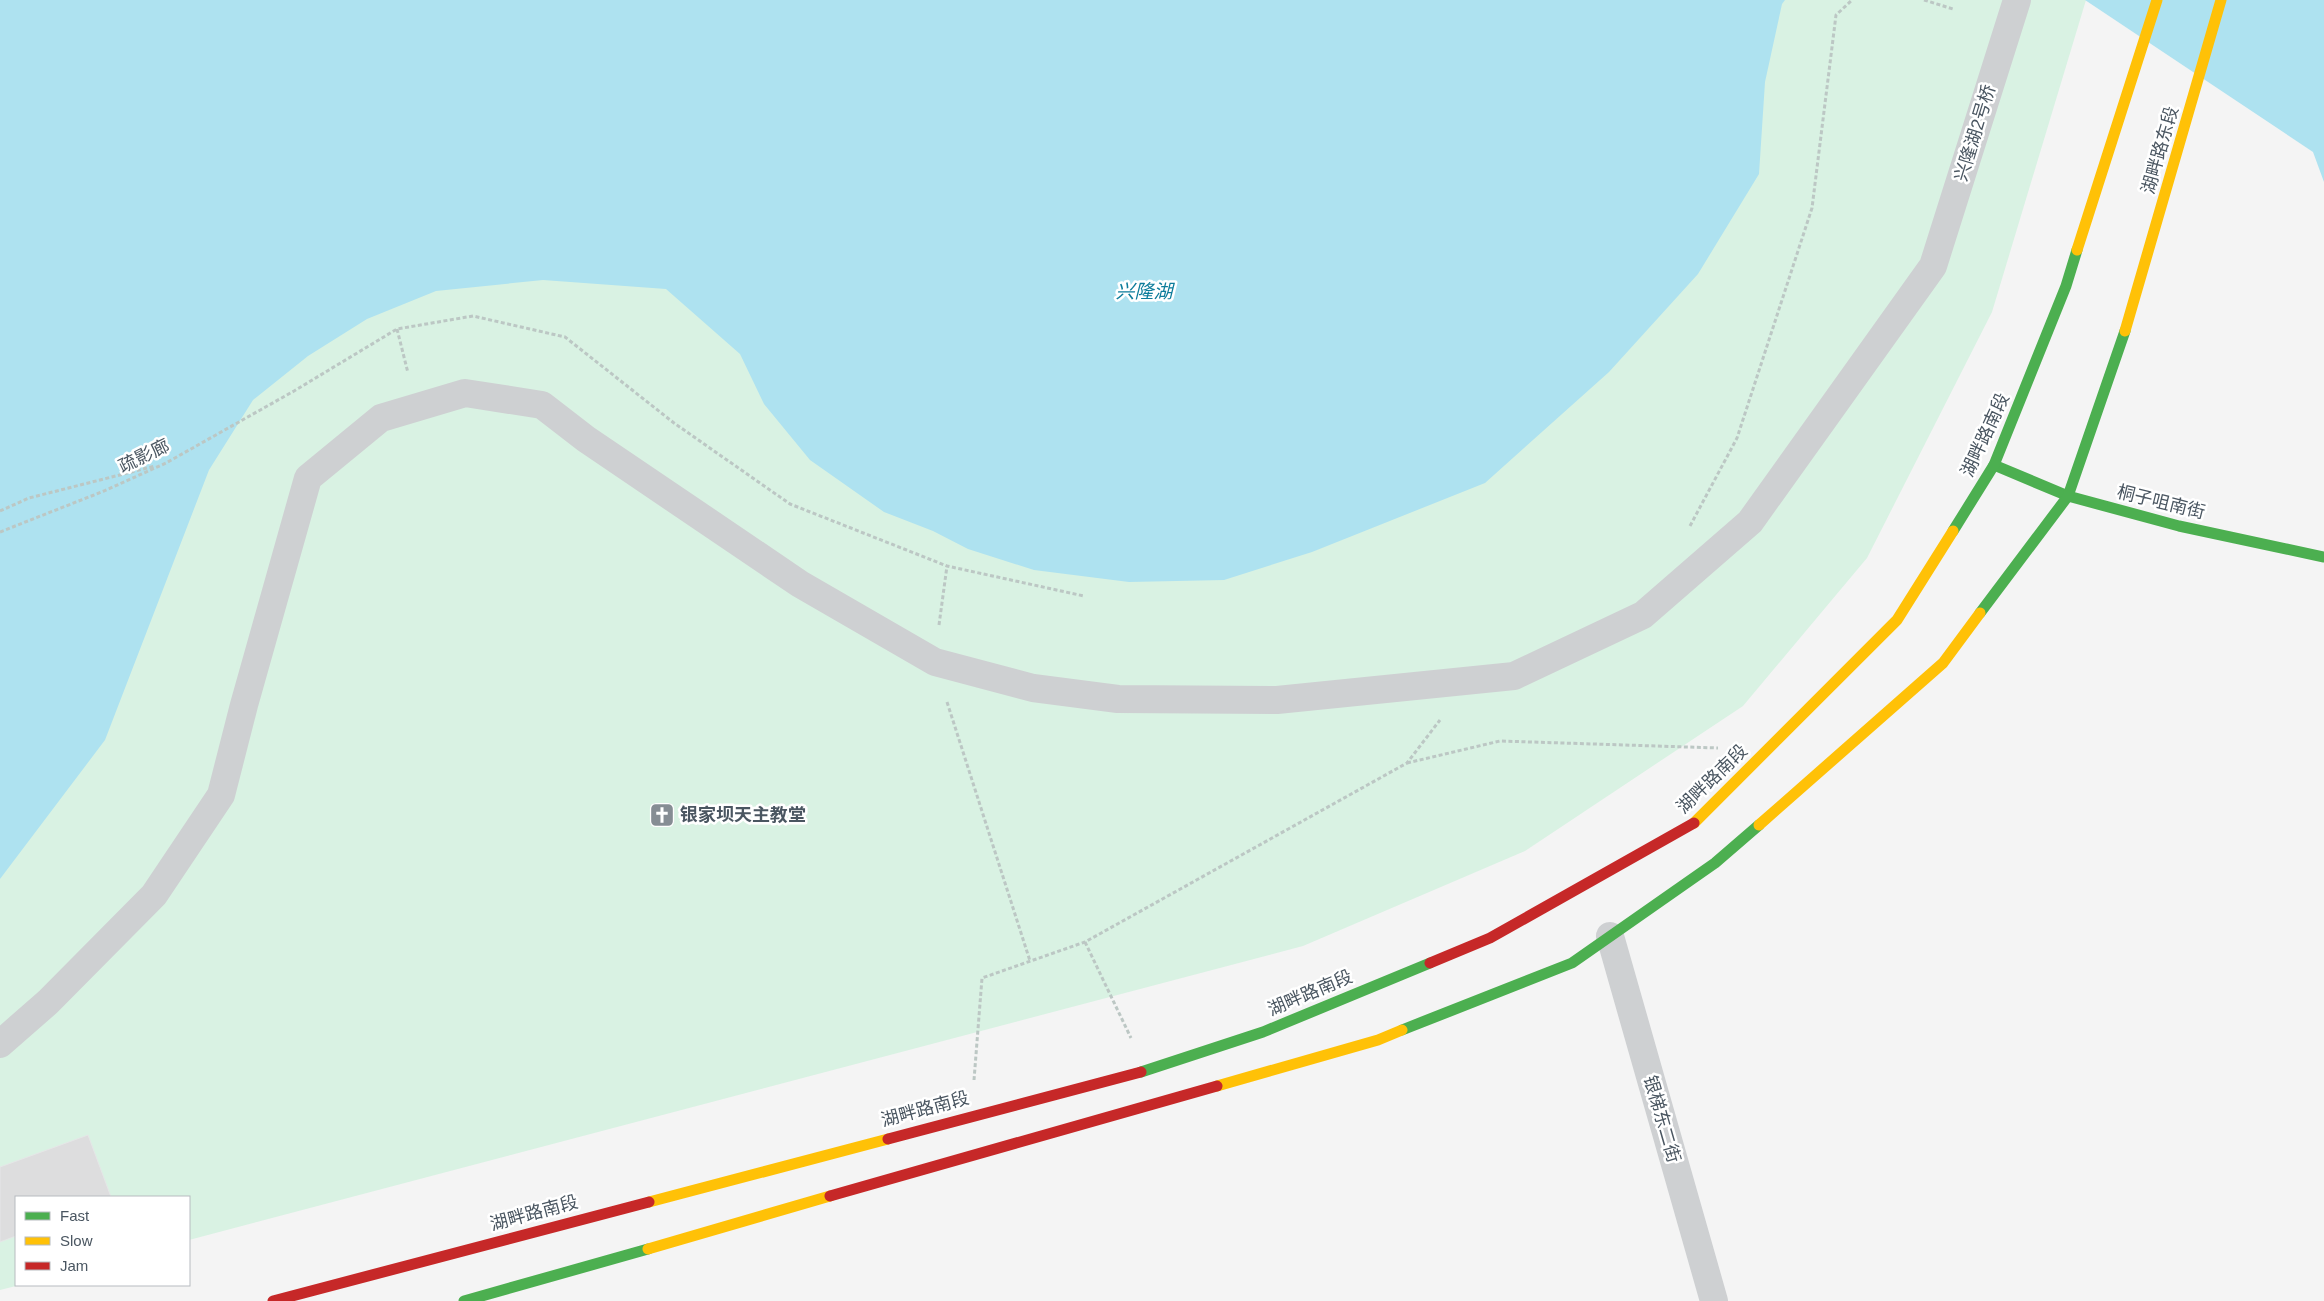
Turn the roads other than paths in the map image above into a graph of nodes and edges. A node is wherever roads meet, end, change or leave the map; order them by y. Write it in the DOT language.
graph roads {
  1 [pos="2017,0"];
  2 [pos="2157,0"];
  3 [pos="2221,0"];
  4 [pos="1994,466"];
  5 [pos="2068,496"];
  6 [pos="2324,557"];
  7 [pos="1610,936"];
  8 [pos="0,1044"];
  9 [pos="273,1301"];
  10 [pos="464,1301"];
  11 [pos="1714,1301"];
  1 -- 8 [label="street, 兴隆湖2号桥"];
  2 -- 4 [label="main road, 湖畔路南段"];
  3 -- 5 [label="main road, 湖畔路东段"];
  4 -- 5 [label="main road, 桐子咀南街"];
  4 -- 9 [label="main road, 湖畔路南段"];
  5 -- 6 [label="main road, 桐子咀南街"];
  5 -- 7 [label="main road"];
  7 -- 10 [label="main road"];
  7 -- 11 [label="street, 银梯东二街"];
}
